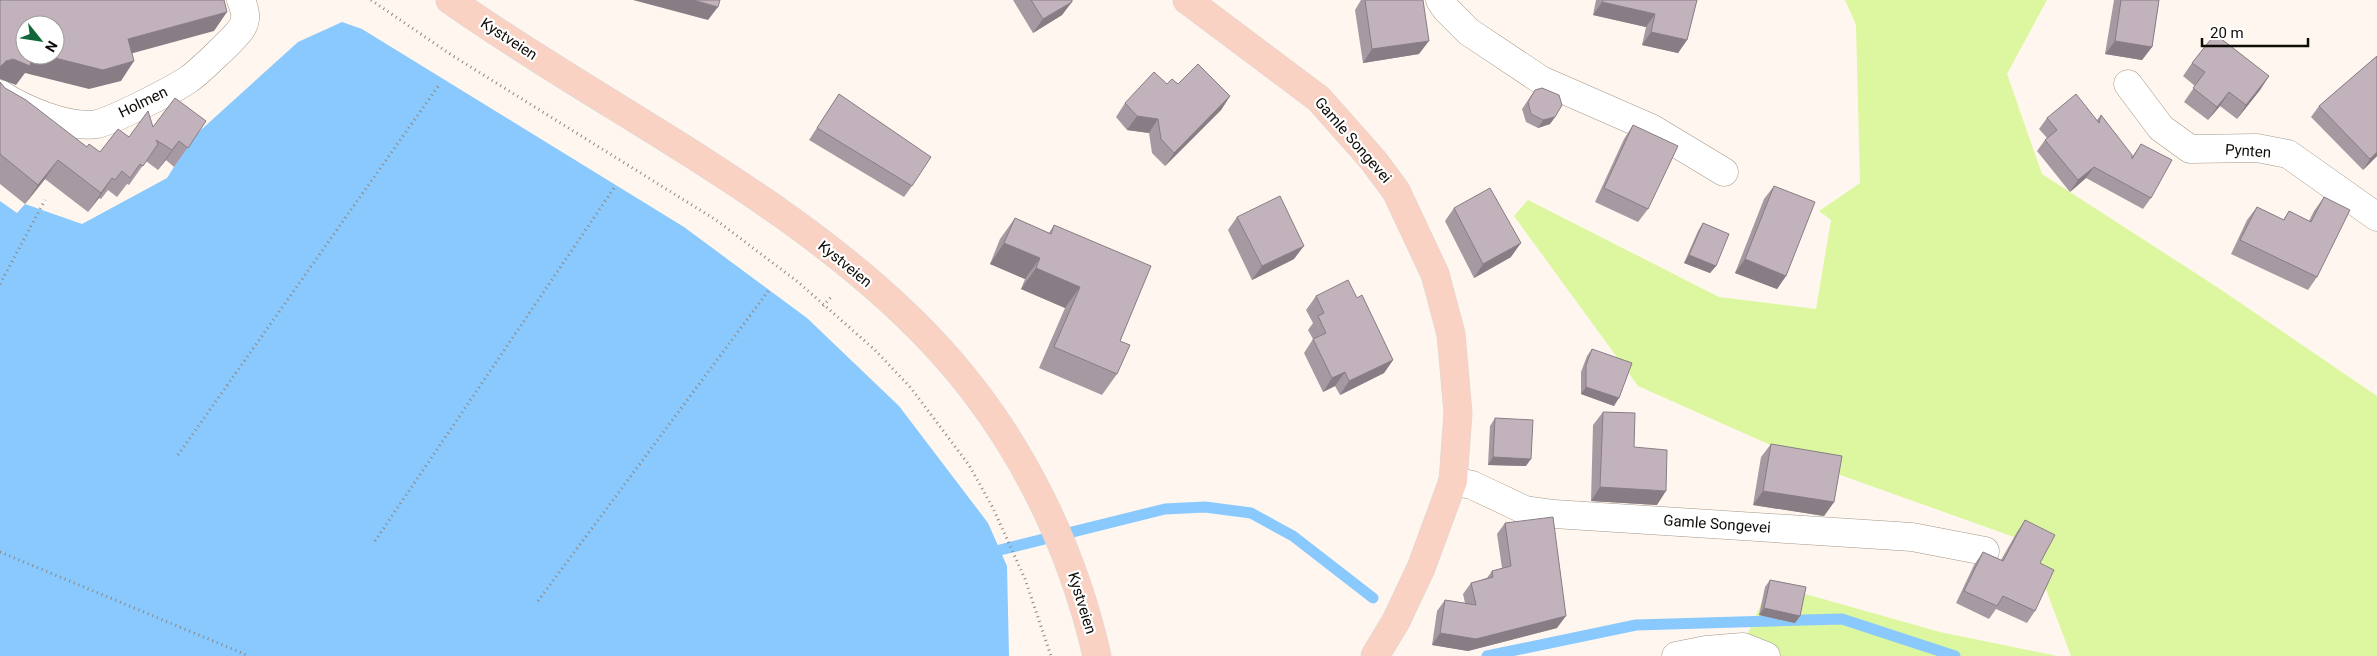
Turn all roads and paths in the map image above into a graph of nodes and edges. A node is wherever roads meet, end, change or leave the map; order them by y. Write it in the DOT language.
graph roads {
  1 [pos="241,0"];
  2 [pos="371,0"];
  3 [pos="450,0"];
  4 [pos="1187,0"];
  5 [pos="1440,0"];
  6 [pos="2128,84"];
  7 [pos="439,85"];
  8 [pos="0,94"];
  9 [pos="1724,172"];
  10 [pos="614,188"];
  11 [pos="45,200"];
  12 [pos="2377,216"];
  13 [pos="0,284"];
  14 [pos="769,290"];
  15 [pos="178,455"];
  16 [pos="1453,481"];
  17 [pos="374,541"];
  18 [pos="1985,550"];
  19 [pos="0,552"];
  20 [pos="538,601"];
  21 [pos="248,656"];
  22 [pos="1051,656"];
  23 [pos="1105,656"];
  24 [pos="1375,656"];
  25 [pos="1676,656"];
  26 [pos="1766,656"];
  1 -- 8 [label="street, Holmen"];
  2 -- 22 [label="path"];
  3 -- 23 [label="main road, Kystveien"];
  4 -- 16 [label="main road, Gamle Songevei"];
  5 -- 9 [label="street"];
  6 -- 12 [label="street, Pynten"];
  7 -- 15 [label="path"];
  10 -- 17 [label="path"];
  11 -- 13 [label="path"];
  14 -- 20 [label="path"];
  16 -- 18 [label="street, Gamle Songevei"];
  16 -- 24 [label="main road, Gamle Songevei"];
  19 -- 21 [label="path"];
  25 -- 26 [label="street"];
}
